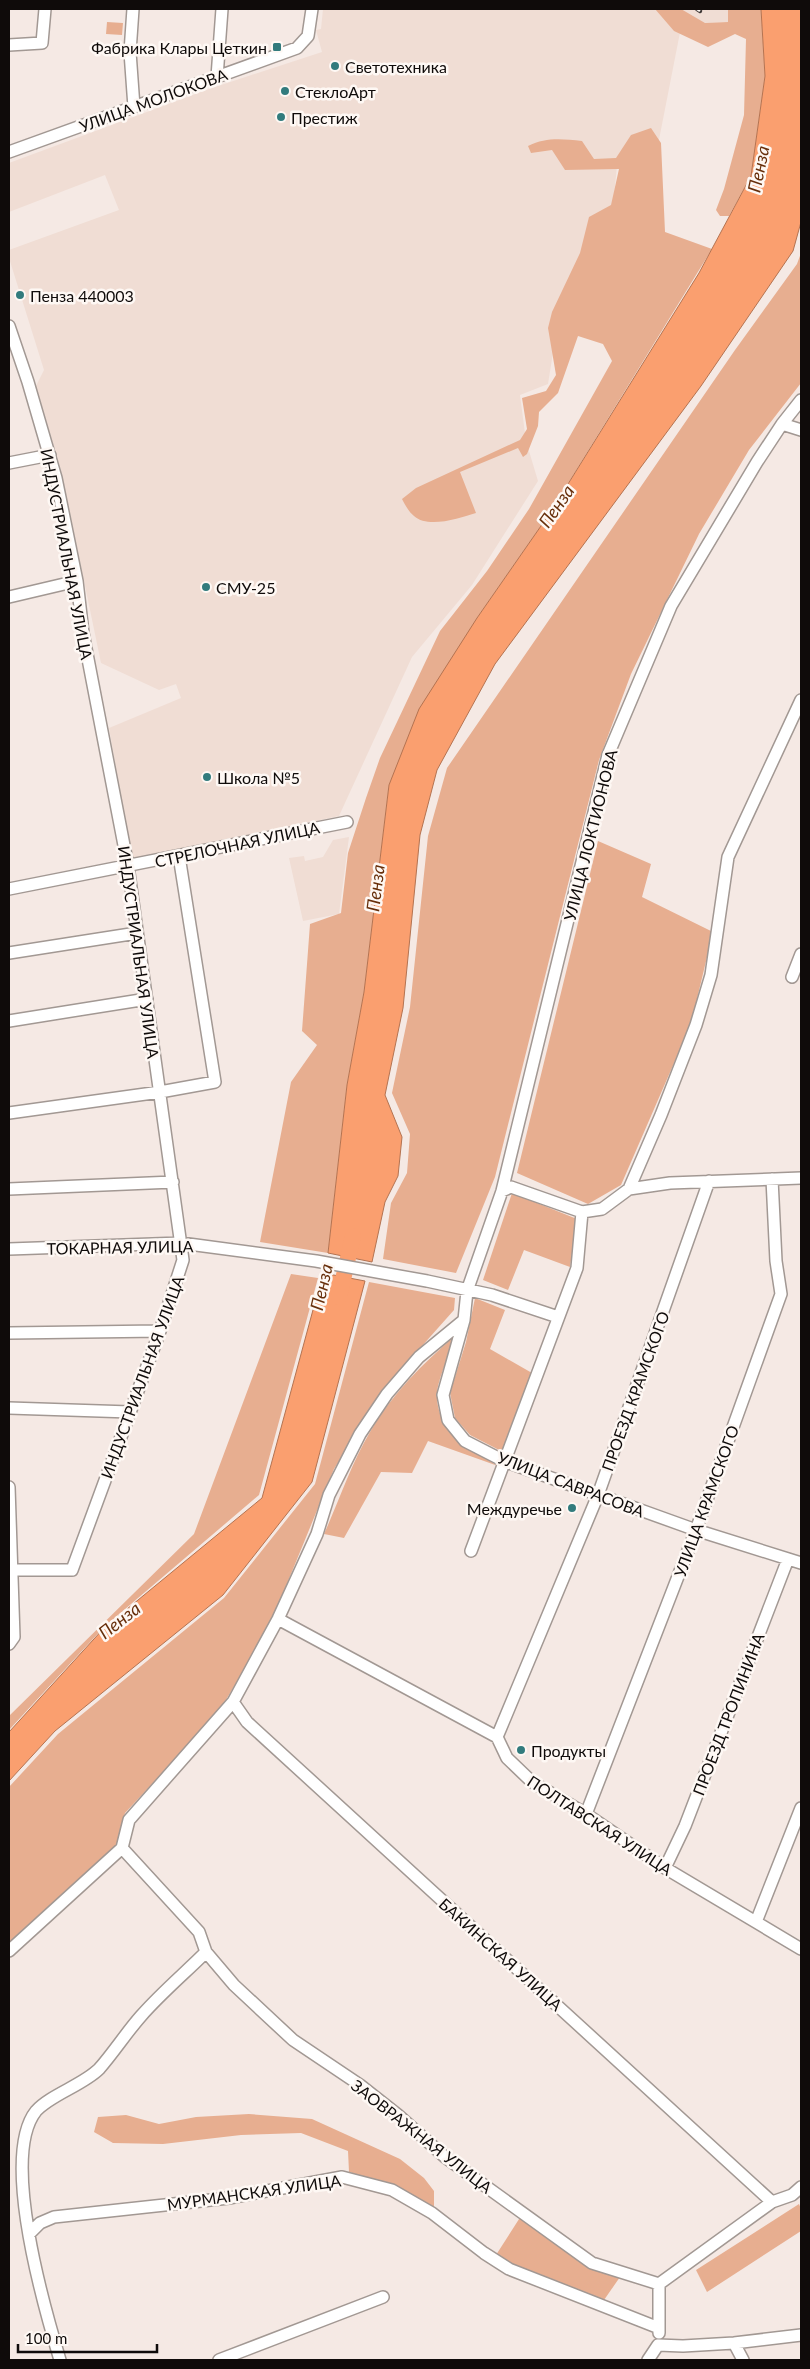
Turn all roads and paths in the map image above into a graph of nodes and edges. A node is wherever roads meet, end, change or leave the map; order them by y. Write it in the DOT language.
graph roads {
  1 [pos="45,9"];
  2 [pos="133,9"];
  3 [pos="222,9"];
  4 [pos="312,9"];
  5 [pos="9,45"];
  6 [pos="217,77"];
  7 [pos="134,107"];
  8 [pos="9,152"];
  9 [pos="9,326"];
  10 [pos="801,400"];
  11 [pos="782,424"];
  12 [pos="801,430"];
  13 [pos="50,455"];
  14 [pos="9,462"];
  15 [pos="76,582"];
  16 [pos="9,597"];
  17 [pos="801,700"];
  18 [pos="347,822"];
  19 [pos="179,856"];
  20 [pos="128,866"];
  21 [pos="9,889"];
  22 [pos="137,932"];
  23 [pos="9,953"];
  24 [pos="801,954"];
  25 [pos="792,977"];
  26 [pos="147,999"];
  27 [pos="9,1021"];
  28 [pos="160,1092"];
  29 [pos="9,1113"];
  30 [pos="801,1178"];
  31 [pos="772,1179"];
  32 [pos="709,1181"];
  33 [pos="173,1182"];
  34 [pos="629,1189"];
  35 [pos="9,1190"];
  36 [pos="502,1191"];
  37 [pos="582,1212"];
  38 [pos="181,1243"];
  39 [pos="9,1249"];
  40 [pos="467,1291"];
  41 [pos="558,1317"];
  42 [pos="464,1320"];
  43 [pos="160,1331"];
  44 [pos="9,1333"];
  45 [pos="9,1408"];
  46 [pos="130,1412"];
  47 [pos="504,1461"];
  48 [pos="9,1487"];
  49 [pos="598,1494"];
  50 [pos="696,1530"];
  51 [pos="471,1550"];
  52 [pos="788,1559"];
  53 [pos="801,1563"];
  54 [pos="10,1570"];
  55 [pos="278,1619"];
  56 [pos="9,1644"];
  57 [pos="233,1702"];
  58 [pos="497,1737"];
  59 [pos="801,1808"];
  60 [pos="586,1814"];
  61 [pos="122,1848"];
  62 [pos="665,1868"];
  63 [pos="756,1922"];
  64 [pos="801,1949"];
  65 [pos="9,1951"];
  66 [pos="206,1952"];
  67 [pos="801,2187"];
  68 [pos="772,2202"];
  69 [pos="29,2234"];
  70 [pos="659,2284"];
  71 [pos="382,2297"];
  72 [pos="659,2328"];
  73 [pos="801,2335"];
  74 [pos="734,2343"];
  75 [pos="658,2345"];
  76 [pos="60,2360"];
  77 [pos="220,2360"];
  78 [pos="648,2360"];
  79 [pos="743,2360"];
  1 -- 5 [label="street"];
  2 -- 7 [label="street"];
  3 -- 6 [label="street"];
  4 -- 6 [label="street, УЛИЦА МОЛОКОВА"];
  6 -- 7 [label="street, УЛИЦА МОЛОКОВА"];
  7 -- 8 [label="street, УЛИЦА МОЛОКОВА"];
  9 -- 13 [label="street, ИНДУСТРИАЛЬНАЯ УЛИЦА"];
  10 -- 11 [label="street, УЛИЦА ЛОКТИОНОВА"];
  11 -- 12 [label="street"];
  11 -- 36 [label="street, УЛИЦА ЛОКТИОНОВА"];
  13 -- 14 [label="street"];
  13 -- 15 [label="street, ИНДУСТРИАЛЬНАЯ УЛИЦА"];
  15 -- 16 [label="street"];
  15 -- 20 [label="street, ИНДУСТРИАЛЬНАЯ УЛИЦА"];
  17 -- 34 [label="street"];
  18 -- 19 [label="street, СТРЕЛОЧНАЯ УЛИЦА"];
  19 -- 20 [label="street, СТРЕЛОЧНАЯ УЛИЦА"];
  19 -- 28 [label="street"];
  20 -- 21 [label="street, СТРЕЛОЧНАЯ УЛИЦА"];
  20 -- 22 [label="street, ИНДУСТРИАЛЬНАЯ УЛИЦА"];
  22 -- 23 [label="street"];
  22 -- 26 [label="street, ИНДУСТРИАЛЬНАЯ УЛИЦА"];
  24 -- 25 [label="street"];
  26 -- 27 [label="street"];
  26 -- 28 [label="street, ИНДУСТРИАЛЬНАЯ УЛИЦА"];
  28 -- 29 [label="street"];
  28 -- 33 [label="street, ИНДУСТРИАЛЬНАЯ УЛИЦА"];
  30 -- 31 [label="street"];
  31 -- 32 [label="street"];
  31 -- 50 [label="street, УЛИЦА КРАМСКОГО"];
  32 -- 34 [label="street"];
  32 -- 49 [label="street, ПРОЕЗД КРАМСКОГО"];
  33 -- 35 [label="street"];
  33 -- 38 [label="street, ИНДУСТРИАЛЬНАЯ УЛИЦА"];
  34 -- 37 [label="street"];
  36 -- 37 [label="street"];
  36 -- 40 [label="street, УЛИЦА ЛОКТИОНОВА"];
  37 -- 41 [label="street"];
  38 -- 39 [label="street, ТОКАРНАЯ УЛИЦА"];
  38 -- 40 [label="street, ТОКАРНАЯ УЛИЦА"];
  38 -- 43 [label="street, ИНДУСТРИАЛЬНАЯ УЛИЦА"];
  40 -- 41 [label="street, ТОКАРНАЯ УЛИЦА"];
  40 -- 42 [label="street, УЛИЦА САВРАСОВА"];
  41 -- 47 [label="street"];
  42 -- 47 [label="street, УЛИЦА САВРАСОВА"];
  42 -- 55 [label="street"];
  43 -- 44 [label="street"];
  43 -- 46 [label="street, ИНДУСТРИАЛЬНАЯ УЛИЦА"];
  45 -- 46 [label="street"];
  46 -- 54 [label="street, ИНДУСТРИАЛЬНАЯ УЛИЦА"];
  47 -- 49 [label="street, УЛИЦА САВРАСОВА"];
  47 -- 51 [label="street"];
  48 -- 54 [label="street"];
  49 -- 50 [label="street, УЛИЦА САВРАСОВА"];
  49 -- 58 [label="street, ПРОЕЗД КРАМСКОГО"];
  50 -- 52 [label="street, УЛИЦА САВРАСОВА"];
  50 -- 60 [label="street, УЛИЦА КРАМСКОГО"];
  52 -- 53 [label="street, УЛИЦА САВРАСОВА"];
  52 -- 62 [label="street, ПРОЕЗД ТРОПИНИНА"];
  54 -- 56 [label="street"];
  55 -- 57 [label="street"];
  55 -- 58 [label="street"];
  57 -- 61 [label="street"];
  57 -- 68 [label="street, БАКИНСКАЯ УЛИЦА"];
  58 -- 60 [label="street, ПОЛТАВСКАЯ УЛИЦА"];
  59 -- 63 [label="street"];
  60 -- 62 [label="street, ПОЛТАВСКАЯ УЛИЦА"];
  61 -- 65 [label="street"];
  61 -- 66 [label="street, ЗАОВРАЖНАЯ УЛИЦА"];
  62 -- 63 [label="street, ПОЛТАВСКАЯ УЛИЦА"];
  63 -- 64 [label="street, ПОЛТАВСКАЯ УЛИЦА"];
  66 -- 69 [label="street"];
  66 -- 70 [label="street, ЗАОВРАЖНАЯ УЛИЦА"];
  67 -- 68 [label="street"];
  68 -- 70 [label="street"];
  69 -- 72 [label="street, МУРМАНСКАЯ УЛИЦА"];
  69 -- 76 [label="street"];
  70 -- 72 [label="street"];
  71 -- 77 [label="street"];
  72 -- 75 [label="street"];
  73 -- 74 [label="street"];
  74 -- 75 [label="street"];
  74 -- 79 [label="street"];
  75 -- 78 [label="street"];
}
